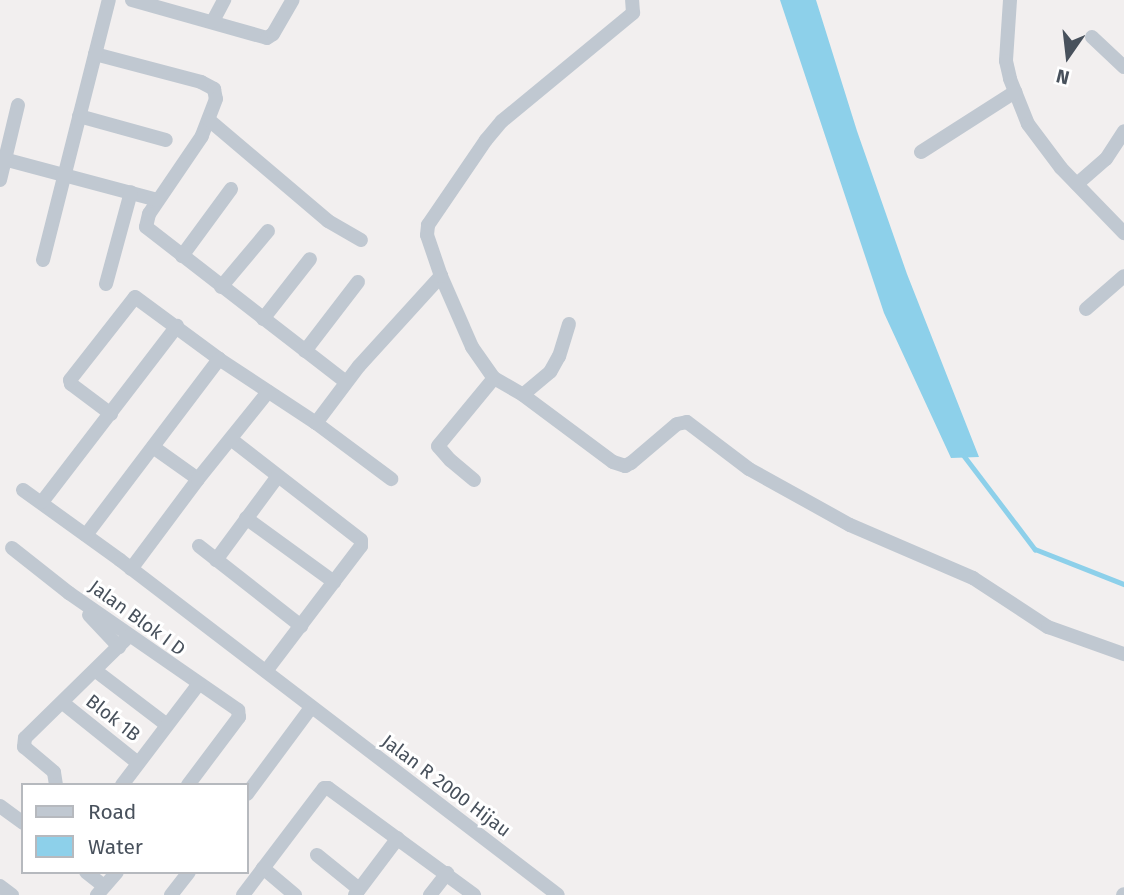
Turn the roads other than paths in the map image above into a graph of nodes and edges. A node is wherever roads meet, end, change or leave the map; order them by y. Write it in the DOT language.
graph roads {
  1 [pos="109,0"];
  2 [pos="132,0"];
  3 [pos="224,0"];
  4 [pos="293,0"];
  5 [pos="632,0"];
  6 [pos="1010,0"];
  7 [pos="153,3"];
  8 [pos="213,21"];
  9 [pos="1092,37"];
  10 [pos="95,54"];
  11 [pos="1124,67"];
  12 [pos="1015,92"];
  13 [pos="18,105"];
  14 [pos="79,116"];
  15 [pos="209,120"];
  16 [pos="1124,131"];
  17 [pos="166,140"];
  18 [pos="921,152"];
  19 [pos="2,158"];
  20 [pos="64,174"];
  21 [pos="0,180"];
  22 [pos="1077,184"];
  23 [pos="231,189"];
  24 [pos="131,192"];
  25 [pos="158,200"];
  26 [pos="268,231"];
  27 [pos="1124,233"];
  28 [pos="361,240"];
  29 [pos="182,256"];
  30 [pos="310,259"];
  31 [pos="43,260"];
  32 [pos="441,276"];
  33 [pos="1124,276"];
  34 [pos="358,282"];
  35 [pos="106,284"];
  36 [pos="221,287"];
  37 [pos="1086,309"];
  38 [pos="262,319"];
  39 [pos="569,324"];
  40 [pos="177,326"];
  41 [pos="305,351"];
  42 [pos="219,359"];
  43 [pos="494,378"];
  44 [pos="346,382"];
  45 [pos="268,392"];
  46 [pos="523,395"];
  47 [pos="111,414"];
  48 [pos="316,423"];
  49 [pos="232,440"];
  50 [pos="153,447"];
  51 [pos="278,476"];
  52 [pos="198,479"];
  53 [pos="391,480"];
  54 [pos="474,480"];
  55 [pos="23,490"];
  56 [pos="42,502"];
  57 [pos="246,518"];
  58 [pos="86,535"];
  59 [pos="199,546"];
  60 [pos="12,548"];
  61 [pos="216,560"];
  62 [pos="131,569"];
  63 [pos="334,582"];
  64 [pos="69,593"];
  65 [pos="301,626"];
  66 [pos="129,636"];
  67 [pos="119,647"];
  68 [pos="1124,654"];
  69 [pos="96,671"];
  70 [pos="266,671"];
  71 [pos="198,685"];
  72 [pos="63,704"];
  73 [pos="310,709"];
  74 [pos="167,725"];
  75 [pos="138,763"];
  76 [pos="56,783"];
  77 [pos="123,783"];
  78 [pos="190,783"];
  79 [pos="248,793"];
  80 [pos="0,806"];
  81 [pos="21,822"];
  82 [pos="398,838"];
  83 [pos="317,855"];
  84 [pos="263,868"];
  85 [pos="447,873"];
  86 [pos="88,874"];
  87 [pos="115,874"];
  88 [pos="187,874"];
  89 [pos="0,886"];
  90 [pos="100,890"];
  91 [pos="357,892"];
  92 [pos="12,895"];
  93 [pos="171,895"];
  94 [pos="243,895"];
  95 [pos="295,895"];
  96 [pos="430,895"];
  97 [pos="474,895"];
  98 [pos="558,895"];
  1 -- 10 [label="street"];
  2 -- 7 [label="street"];
  3 -- 8 [label="street"];
  4 -- 8 [label="street"];
  5 -- 32 [label="street"];
  6 -- 12 [label="street"];
  7 -- 8 [label="street"];
  9 -- 11 [label="street"];
  10 -- 14 [label="street"];
  10 -- 15 [label="street"];
  12 -- 18 [label="street"];
  12 -- 22 [label="street"];
  13 -- 19 [label="street"];
  14 -- 17 [label="street"];
  14 -- 20 [label="street"];
  15 -- 25 [label="street"];
  15 -- 28 [label="street"];
  16 -- 22 [label="street"];
  19 -- 20 [label="street"];
  19 -- 21 [label="street"];
  20 -- 24 [label="street"];
  20 -- 31 [label="street"];
  22 -- 27 [label="street"];
  23 -- 29 [label="street"];
  24 -- 25 [label="street"];
  24 -- 35 [label="street"];
  25 -- 29 [label="street"];
  26 -- 36 [label="street"];
  29 -- 36 [label="street"];
  30 -- 38 [label="street"];
  32 -- 43 [label="street"];
  32 -- 44 [label="street"];
  33 -- 37 [label="street"];
  34 -- 41 [label="street"];
  36 -- 38 [label="street"];
  38 -- 41 [label="street"];
  39 -- 46 [label="street"];
  40 -- 42 [label="street"];
  40 -- 47 [label="street"];
  40 -- 47 [label="street"];
  41 -- 44 [label="street"];
  42 -- 45 [label="street"];
  42 -- 50 [label="street"];
  43 -- 46 [label="street"];
  43 -- 54 [label="street"];
  44 -- 48 [label="street"];
  45 -- 48 [label="street"];
  45 -- 49 [label="street"];
  46 -- 68 [label="street"];
  47 -- 56 [label="street"];
  48 -- 53 [label="street"];
  49 -- 51 [label="street"];
  49 -- 52 [label="street"];
  50 -- 52 [label="street"];
  50 -- 58 [label="street"];
  51 -- 57 [label="street"];
  51 -- 63 [label="street"];
  52 -- 62 [label="street"];
  55 -- 56 [label="street, Jalan R 2000 Hijau"];
  56 -- 58 [label="street, Jalan R 2000 Hijau"];
  57 -- 61 [label="street"];
  57 -- 63 [label="street"];
  58 -- 62 [label="street, Jalan R 2000 Hijau"];
  59 -- 61 [label="street"];
  60 -- 64 [label="street, Jalan Blok I D"];
  61 -- 65 [label="street"];
  62 -- 70 [label="street, Jalan R 2000 Hijau"];
  63 -- 65 [label="street"];
  64 -- 66 [label="street, Jalan Blok I D"];
  64 -- 67 [label="street"];
  65 -- 70 [label="street"];
  66 -- 67 [label="street"];
  66 -- 71 [label="street, Jalan Blok I D"];
  67 -- 69 [label="street"];
  69 -- 72 [label="street"];
  69 -- 74 [label="street"];
  70 -- 73 [label="street, Jalan R 2000 Hijau"];
  71 -- 74 [label="street"];
  71 -- 78 [label="street, Jalan Blok I D"];
  72 -- 75 [label="street, Blok 1B"];
  72 -- 76 [label="street"];
  73 -- 79 [label="street"];
  73 -- 98 [label="street, Jalan R 2000 Hijau"];
  74 -- 75 [label="street"];
  75 -- 77 [label="street"];
  80 -- 81 [label="street"];
  82 -- 84 [label="street"];
  82 -- 85 [label="street"];
  82 -- 91 [label="street"];
  83 -- 91 [label="street"];
  84 -- 94 [label="street"];
  84 -- 95 [label="street"];
  85 -- 96 [label="street"];
  85 -- 97 [label="street"];
  86 -- 90 [label="street"];
  87 -- 90 [label="street"];
  88 -- 93 [label="street"];
  89 -- 92 [label="street"];
}
